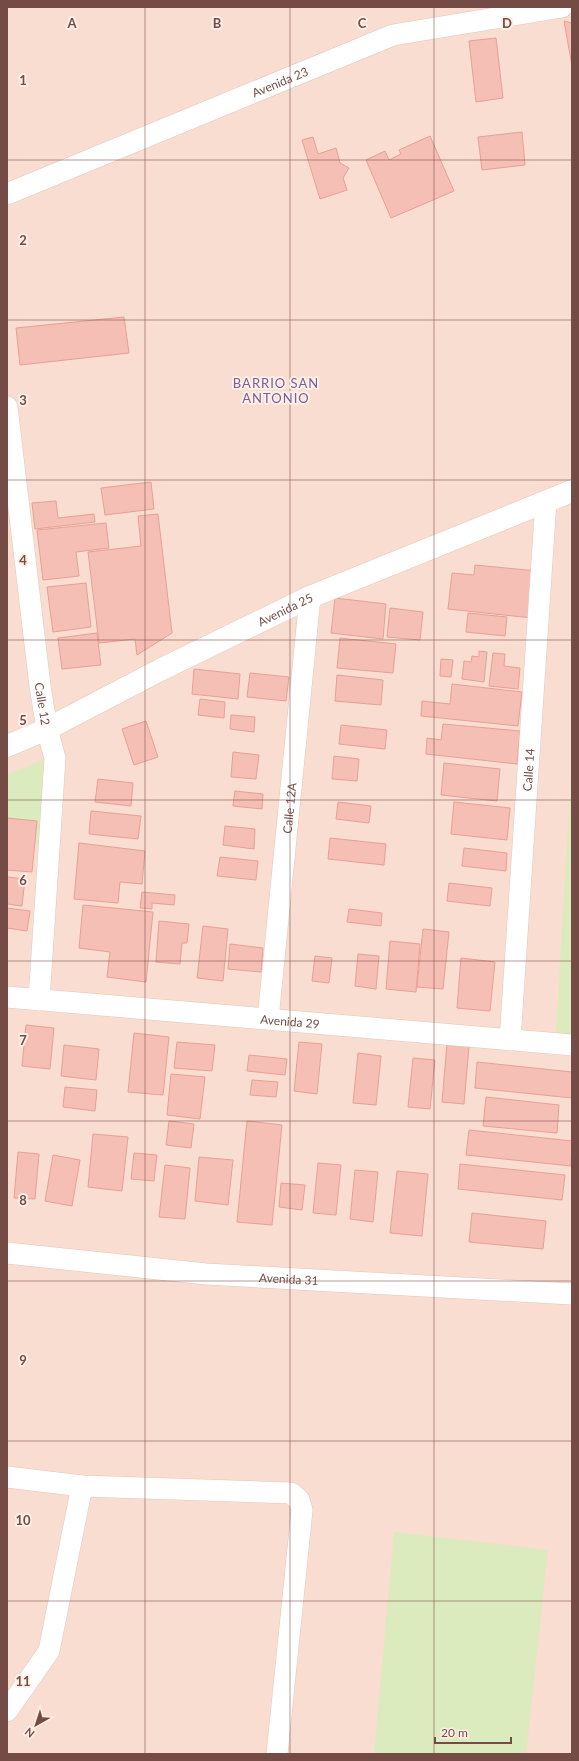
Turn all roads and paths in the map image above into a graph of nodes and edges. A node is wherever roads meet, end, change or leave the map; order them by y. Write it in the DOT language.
graph roads {
  1 [pos="562,7"];
  2 [pos="7,194"];
  3 [pos="7,408"];
  4 [pos="572,491"];
  5 [pos="546,501"];
  6 [pos="310,597"];
  7 [pos="47,729"];
  8 [pos="7,746"];
  9 [pos="7,997"];
  10 [pos="38,1000"];
  11 [pos="268,1019"];
  12 [pos="510,1040"];
  13 [pos="572,1045"];
  14 [pos="7,1253"];
  15 [pos="572,1294"];
  16 [pos="7,1477"];
  17 [pos="82,1486"];
  18 [pos="7,1711"];
  19 [pos="277,1754"];
  1 -- 2 [label="street, Avenida 23"];
  3 -- 7 [label="street, Calle 12"];
  4 -- 5 [label="street, Avenida 25"];
  5 -- 6 [label="street, Avenida 25"];
  5 -- 12 [label="street, Calle 14"];
  6 -- 7 [label="street, Avenida 25"];
  6 -- 11 [label="street, Calle 12A"];
  7 -- 8 [label="street, Avenida 25"];
  7 -- 10 [label="street, Calle 12"];
  9 -- 10 [label="street, Avenida 29"];
  10 -- 11 [label="street, Avenida 29"];
  11 -- 12 [label="street, Avenida 29"];
  12 -- 13 [label="street, Avenida 29"];
  14 -- 15 [label="street, Avenida 31"];
  16 -- 17 [label="street"];
  17 -- 18 [label="street"];
  17 -- 19 [label="street"];
}
